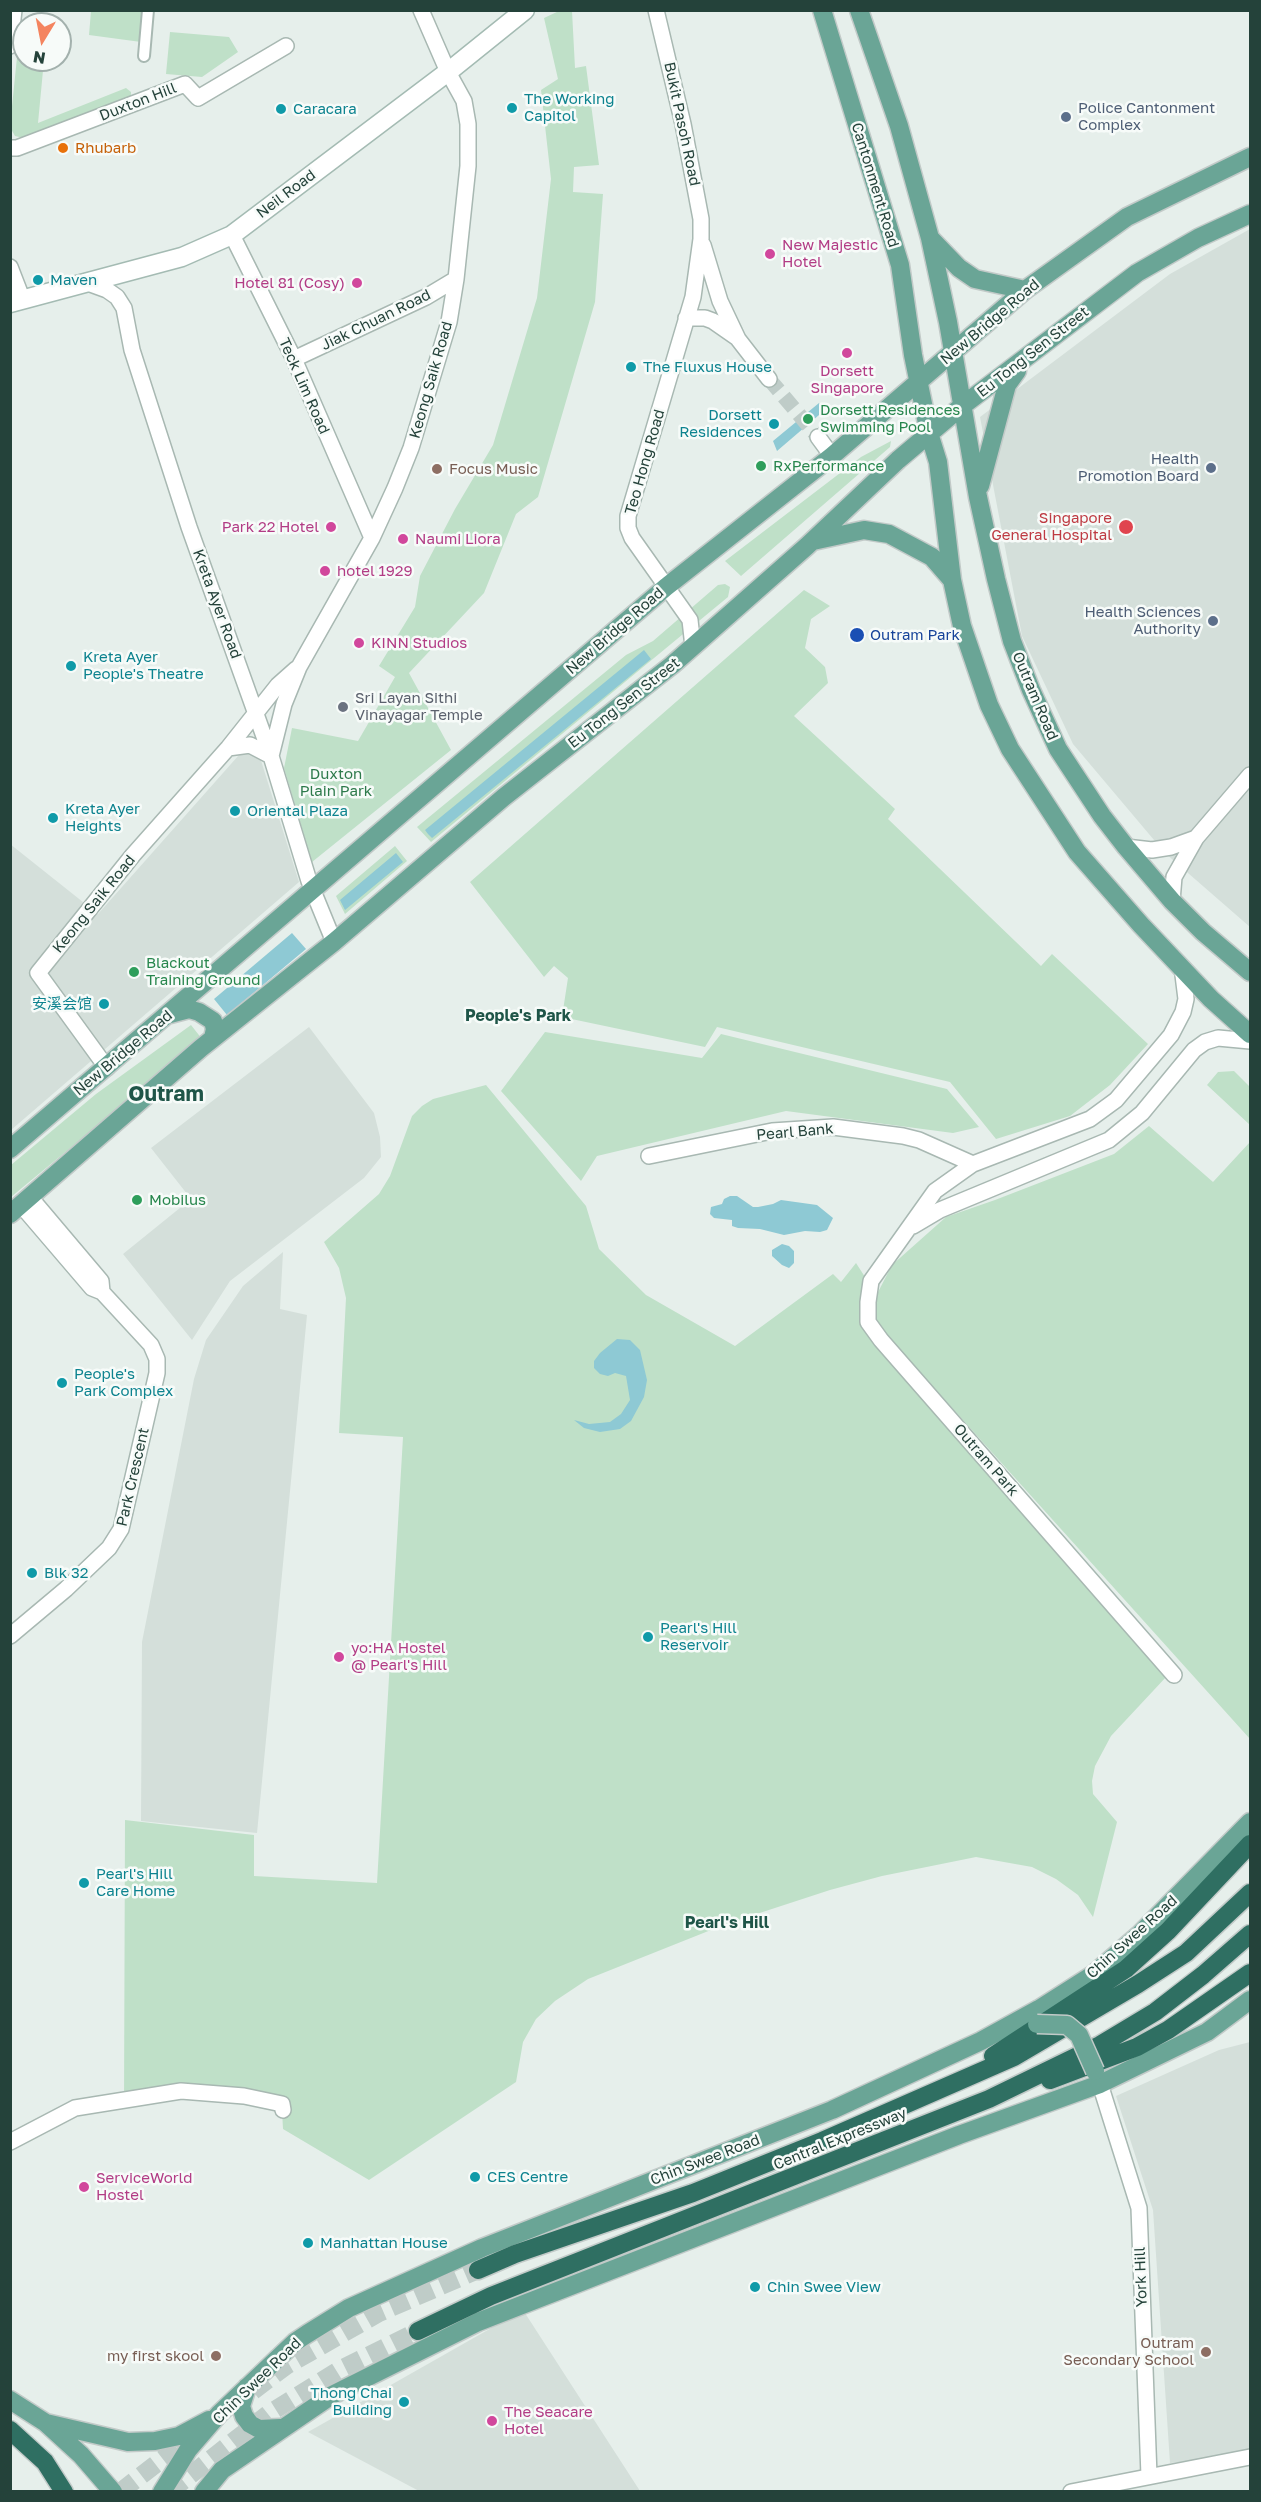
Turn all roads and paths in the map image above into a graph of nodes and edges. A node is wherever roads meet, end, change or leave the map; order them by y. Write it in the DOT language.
graph roads {
  1 [pos="14,10"];
  2 [pos="148,10"];
  3 [pos="421,10"];
  4 [pos="428,10"];
  5 [pos="525,10"];
  6 [pos="656,10"];
  7 [pos="822,10"];
  8 [pos="859,10"];
  9 [pos="10,46"];
  10 [pos="286,46"];
  11 [pos="144,56"];
  12 [pos="450,70"];
  13 [pos="10,148"];
  14 [pos="1251,157"];
  15 [pos="1251,214"];
  16 [pos="232,235"];
  17 [pos="930,238"];
  18 [pos="701,239"];
  19 [pos="10,267"];
  20 [pos="456,279"];
  21 [pos="85,282"];
  22 [pos="1025,290"];
  23 [pos="693,297"];
  24 [pos="16,300"];
  25 [pos="720,301"];
  26 [pos="686,318"];
  27 [pos="738,339"];
  28 [pos="1043,345"];
  29 [pos="952,353"];
  30 [pos="294,359"];
  31 [pos="766,375"];
  32 [pos="919,383"];
  33 [pos="962,406"];
  34 [pos="928,433"];
  35 [pos="818,437"];
  36 [pos="832,456"];
  37 [pos="978,497"];
  38 [pos="372,538"];
  39 [pos="811,541"];
  40 [pos="952,580"];
  41 [pos="666,587"];
  42 [pos="693,647"];
  43 [pos="299,667"];
  44 [pos="256,712"];
  45 [pos="228,748"];
  46 [pos="272,756"];
  47 [pos="1251,775"];
  48 [pos="1196,838"];
  49 [pos="1126,847"];
  50 [pos="312,891"];
  51 [pos="1172,901"];
  52 [pos="334,942"];
  53 [pos="1182,967"];
  54 [pos="1251,972"];
  55 [pos="169,1014"];
  56 [pos="1251,1034"];
  57 [pos="213,1038"];
  58 [pos="1251,1041"];
  59 [pos="106,1068"];
  60 [pos="10,1149"];
  61 [pos="649,1156"];
  62 [pos="973,1164"];
  63 [pos="21,1205"];
  64 [pos="908,1230"];
  65 [pos="10,1636"];
  66 [pos="1174,1675"];
  67 [pos="1251,1822"];
  68 [pos="1251,1844"];
  69 [pos="1251,1893"];
  70 [pos="1251,1934"];
  71 [pos="1251,1973"];
  72 [pos="1251,2000"];
  73 [pos="981,2042"];
  74 [pos="968,2079"];
  75 [pos="1095,2080"];
  76 [pos="989,2098"];
  77 [pos="283,2110"];
  78 [pos="10,2142"];
  79 [pos="478,2270"];
  80 [pos="418,2331"];
  81 [pos="247,2387"];
  82 [pos="10,2400"];
  83 [pos="219,2414"];
  84 [pos="46,2423"];
  85 [pos="280,2428"];
  86 [pos="10,2430"];
  87 [pos="1251,2457"];
  88 [pos="222,2470"];
  89 [pos="1149,2476"];
  90 [pos="64,2492"];
  91 [pos="113,2492"];
  92 [pos="162,2492"];
  93 [pos="204,2492"];
  94 [pos="212,2492"];
  95 [pos="1071,2492"];
  1 -- 9 [label="street"];
  2 -- 11 [label="street"];
  3 -- 12 [label="street"];
  4 -- 12 [label="street"];
  5 -- 12 [label="main road, Neil Road"];
  6 -- 18 [label="street, Bukit Pasoh Road"];
  7 -- 32 [label="main road, Cantonment Road"];
  8 -- 17 [label="main road"];
  10 -- 13 [label="street, Duxton Hill"];
  12 -- 16 [label="main road, Neil Road"];
  12 -- 20 [label="street, Keong Saik Road"];
  14 -- 22 [label="main road, New Bridge Road"];
  15 -- 28 [label="main road, Eu Tong Sen Street"];
  16 -- 21 [label="main road, Neil Road"];
  16 -- 30 [label="street, Teck Lim Road"];
  17 -- 22 [label="main road"];
  17 -- 29 [label="main road"];
  18 -- 23 [label="street, Bukit Pasoh Road"];
  18 -- 25 [label="street, Bukit Pasoh Road"];
  19 -- 24 [label="street"];
  20 -- 30 [label="street, Jiak Chuan Road"];
  20 -- 38 [label="street, Keong Saik Road"];
  21 -- 24 [label="main road, Neil Road"];
  21 -- 44 [label="street, Kreta Ayer Road"];
  22 -- 29 [label="main road, New Bridge Road"];
  23 -- 25 [label="street"];
  23 -- 26 [label="street, Teo Hong Road"];
  25 -- 27 [label="street, Bukit Pasoh Road"];
  26 -- 27 [label="street, Bukit Pasoh Road"];
  26 -- 41 [label="street, Teo Hong Road"];
  27 -- 31 [label="street, Bukit Pasoh Road"];
  28 -- 33 [label="main road, Eu Tong Sen Street"];
  28 -- 37 [label="main road"];
  29 -- 32 [label="main road, New Bridge Road"];
  29 -- 33 [label="main road, Outram Road"];
  30 -- 38 [label="street, Teck Lim Road"];
  32 -- 34 [label="main road, Cantonment Road"];
  32 -- 36 [label="main road, New Bridge Road"];
  33 -- 34 [label="main road, Eu Tong Sen Street"];
  33 -- 37 [label="main road, Outram Road"];
  34 -- 39 [label="main road, Eu Tong Sen Street"];
  34 -- 40 [label="main road"];
  35 -- 36 [label="street"];
  36 -- 41 [label="main road, New Bridge Road"];
  37 -- 49 [label="main road, Outram Road"];
  38 -- 43 [label="street, Keong Saik Road"];
  39 -- 40 [label="main road"];
  39 -- 42 [label="main road, Eu Tong Sen Street"];
  40 -- 53 [label="main road"];
  41 -- 42 [label="street, Teo Hong Road"];
  41 -- 50 [label="main road, New Bridge Road"];
  42 -- 52 [label="main road, Eu Tong Sen Street"];
  43 -- 44 [label="street, Keong Saik Road"];
  43 -- 46 [label="street, Keong Saik Road"];
  44 -- 45 [label="street, Keong Saik Road"];
  44 -- 46 [label="street, Kreta Ayer Road"];
  45 -- 46 [label="street"];
  45 -- 59 [label="street, Keong Saik Road"];
  46 -- 50 [label="street, Kreta Ayer Road"];
  47 -- 48 [label="street"];
  48 -- 49 [label="street"];
  48 -- 51 [label="street"];
  49 -- 51 [label="main road, Outram Road"];
  50 -- 52 [label="street, Kreta Ayer Road"];
  50 -- 55 [label="main road, New Bridge Road"];
  51 -- 54 [label="main road, Outram Road"];
  52 -- 57 [label="main road, Eu Tong Sen Street"];
  53 -- 56 [label="main road"];
  53 -- 62 [label="street, Outram Park"];
  55 -- 57 [label="main road"];
  55 -- 59 [label="main road, New Bridge Road"];
  57 -- 63 [label="main road, Eu Tong Sen Street"];
  58 -- 64 [label="street, Outram Park"];
  59 -- 60 [label="main road, New Bridge Road"];
  61 -- 62 [label="street, Pearl Bank"];
  62 -- 64 [label="street, Outram Park"];
  63 -- 65 [label="street, Park Crescent"];
  64 -- 66 [label="street, Outram Park"];
  67 -- 73 [label="main road, Chin Swee Road"];
  68 -- 74 [label="highway"];
  69 -- 74 [label="highway, Central Expressway"];
  70 -- 76 [label="highway, Central Expressway"];
  71 -- 76 [label="highway"];
  72 -- 75 [label="main road"];
  73 -- 75 [label="main road, bridge"];
  73 -- 81 [label="main road, Chin Swee Road"];
  74 -- 79 [label="highway, Central Expressway"];
  75 -- 85 [label="main road"];
  75 -- 89 [label="street, York Hill"];
  76 -- 80 [label="highway, Central Expressway"];
  77 -- 78 [label="street"];
  81 -- 83 [label="main road, Chin Swee Road"];
  81 -- 85 [label="main road"];
  82 -- 84 [label="main road"];
  83 -- 84 [label="main road"];
  83 -- 92 [label="main road, Chin Swee Road"];
  84 -- 91 [label="main road"];
  85 -- 88 [label="main road"];
  86 -- 90 [label="highway"];
  87 -- 89 [label="street"];
  88 -- 93 [label="main road"];
  88 -- 94 [label="main road"];
  89 -- 95 [label="street"];
}
